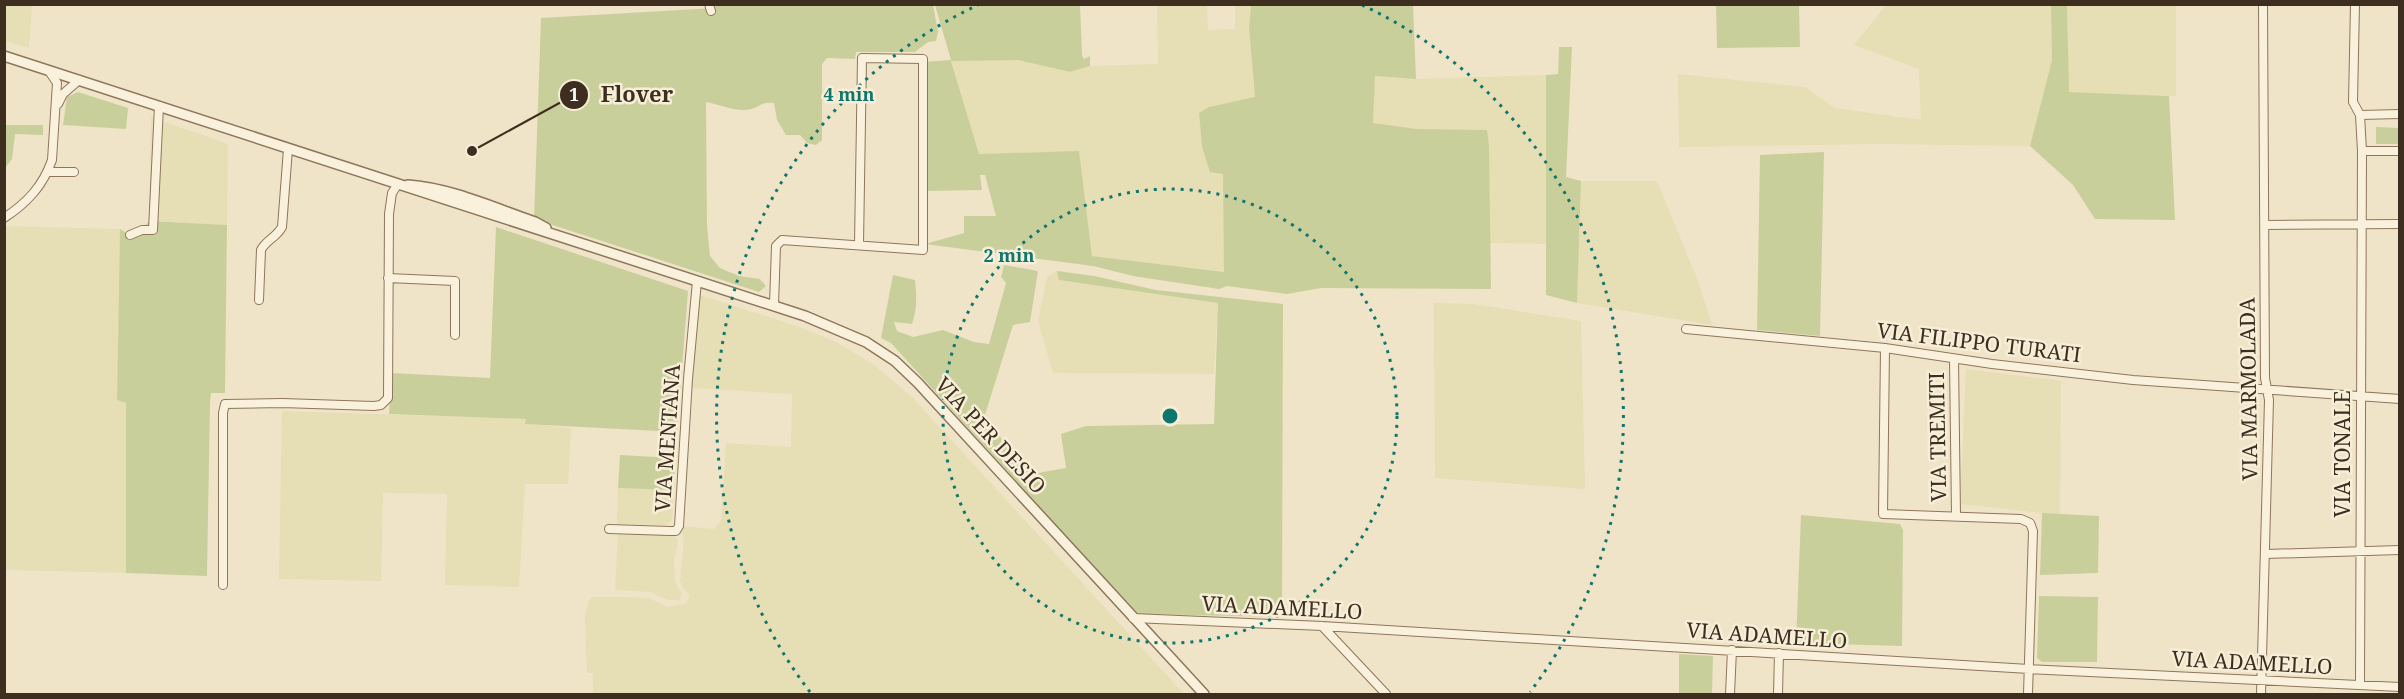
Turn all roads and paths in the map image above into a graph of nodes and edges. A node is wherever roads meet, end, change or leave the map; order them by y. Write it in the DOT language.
graph roads {
  1 [pos="2263,4"];
  2 [pos="2355,4"];
  3 [pos="4,56"];
  4 [pos="49,71"];
  5 [pos="79,80"];
  6 [pos="57,105"];
  7 [pos="159,106"];
  8 [pos="2400,114"];
  9 [pos="2360,115"];
  10 [pos="288,149"];
  11 [pos="2362,151"];
  12 [pos="2400,151"];
  13 [pos="48,172"];
  14 [pos="74,172"];
  15 [pos="398,184"];
  16 [pos="4,218"];
  17 [pos="2360,224"];
  18 [pos="2400,224"];
  19 [pos="2265,225"];
  20 [pos="130,235"];
  21 [pos="859,244"];
  22 [pos="388,278"];
  23 [pos="697,280"];
  24 [pos="259,300"];
  25 [pos="774,305"];
  26 [pos="1686,329"];
  27 [pos="455,335"];
  28 [pos="1885,348"];
  29 [pos="1954,359"];
  30 [pos="2267,390"];
  31 [pos="2360,397"];
  32 [pos="2400,399"];
  33 [pos="1956,516"];
  34 [pos="609,529"];
  35 [pos="2359,550"];
  36 [pos="2400,550"];
  37 [pos="2266,554"];
  38 [pos="222,585"];
  39 [pos="1133,618"];
  40 [pos="1322,626"];
  41 [pos="1732,650"];
  42 [pos="1779,653"];
  43 [pos="2029,669"];
  44 [pos="2262,680"];
  45 [pos="2360,685"];
  46 [pos="2400,687"];
  47 [pos="1204,694"];
  48 [pos="1386,694"];
  49 [pos="1730,694"];
  50 [pos="1778,694"];
  51 [pos="2028,694"];
  52 [pos="2261,694"];
  1 -- 19 [label="street, VIA MARMOLADA"];
  2 -- 9 [label="street, VIA TONALE"];
  3 -- 4 [label="street, VIA PER DESIO"];
  4 -- 5 [label="street, VIA PER DESIO"];
  4 -- 6 [label="street"];
  5 -- 6 [label="street"];
  5 -- 7 [label="street, VIA PER DESIO"];
  6 -- 13 [label="street"];
  7 -- 10 [label="street, VIA PER DESIO"];
  7 -- 20 [label="street"];
  8 -- 9 [label="street"];
  9 -- 11 [label="street, VIA TONALE"];
  10 -- 15 [label="street, VIA PER DESIO"];
  10 -- 24 [label="street"];
  11 -- 12 [label="street"];
  11 -- 17 [label="street, VIA TONALE"];
  13 -- 14 [label="street"];
  13 -- 16 [label="street"];
  15 -- 22 [label="street"];
  15 -- 23 [label="street, VIA PER DESIO"];
  17 -- 18 [label="street"];
  17 -- 19 [label="street"];
  17 -- 31 [label="street, VIA TONALE"];
  19 -- 30 [label="street, VIA MARMOLADA"];
  21 -- 21 [label="street"];
  21 -- 25 [label="street"];
  22 -- 27 [label="street"];
  22 -- 38 [label="street"];
  23 -- 25 [label="street, VIA PER DESIO"];
  23 -- 34 [label="street, VIA MENTANA"];
  25 -- 39 [label="street, VIA PER DESIO"];
  26 -- 28 [label="street, VIA FILIPPO TURATI"];
  28 -- 29 [label="street, VIA FILIPPO TURATI"];
  28 -- 33 [label="street"];
  29 -- 30 [label="street, VIA FILIPPO TURATI"];
  29 -- 33 [label="street, VIA TREMITI"];
  30 -- 31 [label="street, VIA FILIPPO TURATI"];
  30 -- 37 [label="street, VIA MARMOLADA"];
  31 -- 32 [label="street, VIA FILIPPO TURATI"];
  31 -- 35 [label="street, VIA TONALE"];
  33 -- 43 [label="street"];
  35 -- 36 [label="street"];
  35 -- 37 [label="street"];
  35 -- 45 [label="street, VIA TONALE"];
  37 -- 44 [label="street, VIA MARMOLADA"];
  39 -- 40 [label="street, VIA ADAMELLO"];
  39 -- 47 [label="street, VIA PER DESIO"];
  40 -- 41 [label="street, VIA ADAMELLO"];
  40 -- 48 [label="street"];
  41 -- 42 [label="street, VIA ADAMELLO"];
  41 -- 49 [label="street"];
  42 -- 43 [label="street, VIA ADAMELLO"];
  42 -- 50 [label="street"];
  43 -- 44 [label="street, VIA ADAMELLO"];
  43 -- 51 [label="street"];
  44 -- 45 [label="street, VIA ADAMELLO"];
  44 -- 52 [label="street, VIA MARMOLADA"];
  45 -- 46 [label="street, VIA ADAMELLO"];
}
